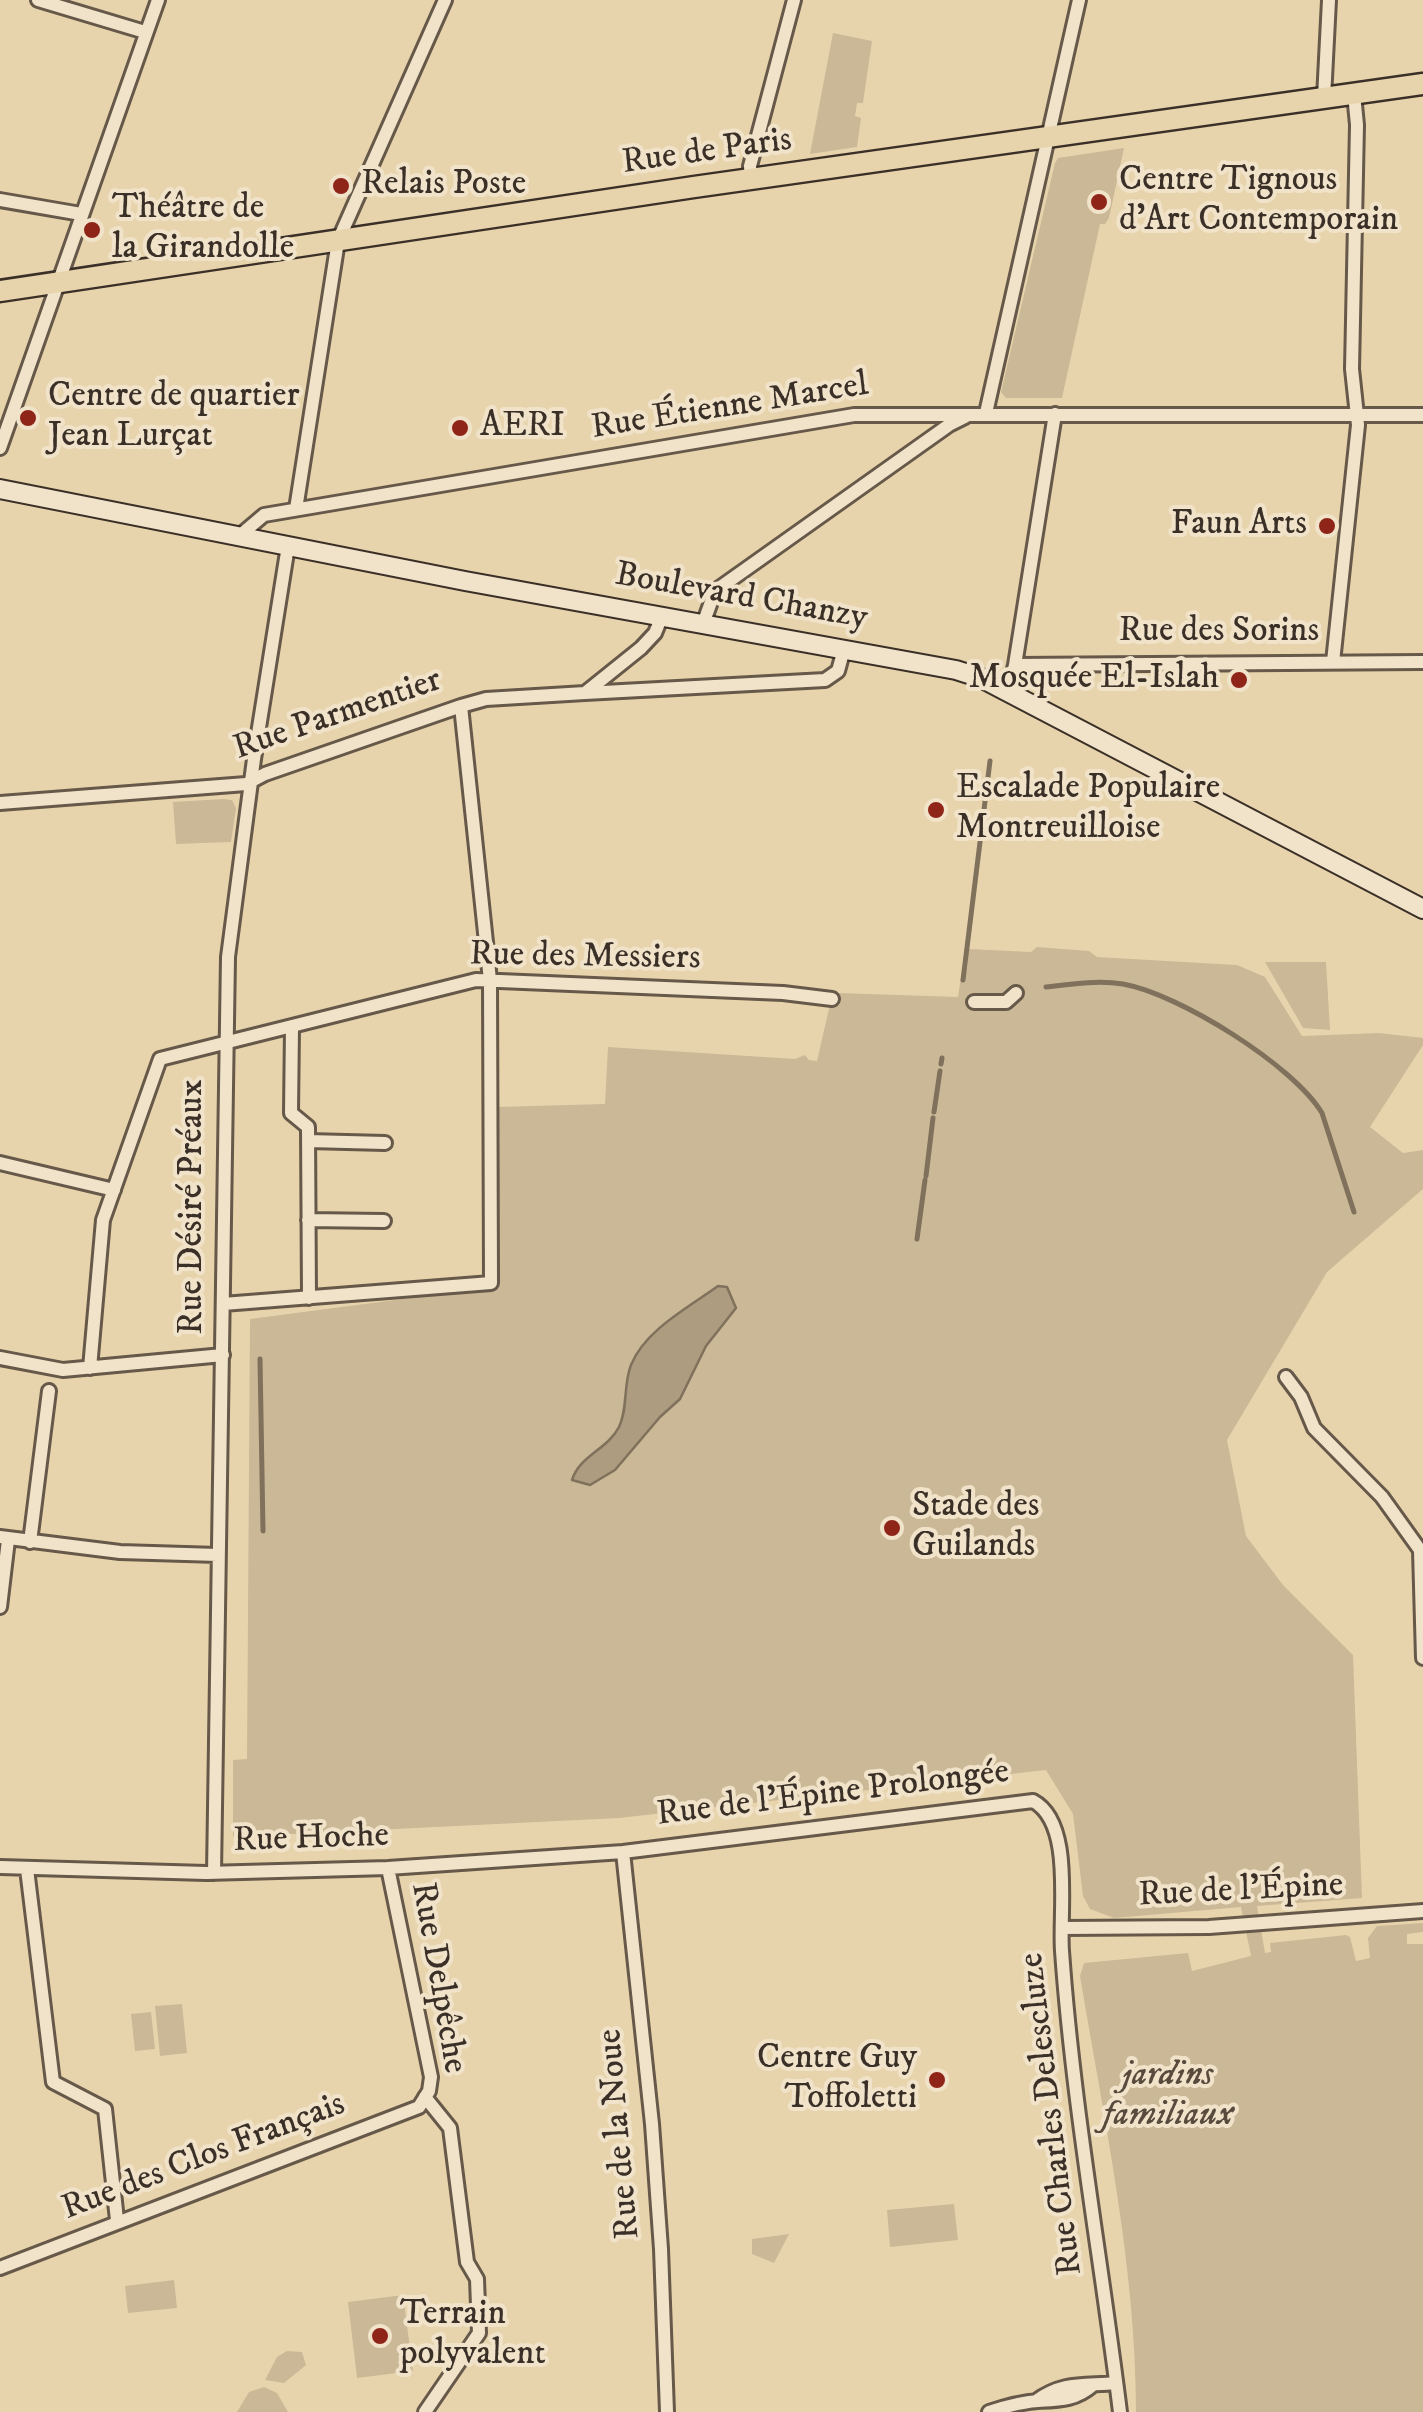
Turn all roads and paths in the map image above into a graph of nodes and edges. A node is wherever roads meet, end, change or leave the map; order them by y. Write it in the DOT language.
graph roads {
  1 [pos="38,0"];
  2 [pos="158,0"];
  3 [pos="445,0"];
  4 [pos="794,0"];
  5 [pos="1079,0"];
  6 [pos="1329,0"];
  7 [pos="146,32"];
  8 [pos="1423,84"];
  9 [pos="1354,94"];
  10 [pos="1324,98"];
  11 [pos="1048,139"];
  12 [pos="751,179"];
  13 [pos="0,200"];
  14 [pos="81,214"];
  15 [pos="338,241"];
  16 [pos="58,282"];
  17 [pos="0,290"];
  18 [pos="979,414"];
  19 [pos="1054,414"];
  20 [pos="1423,415"];
  21 [pos="1356,416"];
  22 [pos="0,448"];
  23 [pos="0,489"];
  24 [pos="296,509"];
  25 [pos="238,537"];
  26 [pos="288,546"];
  27 [pos="662,616"];
  28 [pos="704,624"];
  29 [pos="844,649"];
  30 [pos="1334,662"];
  31 [pos="1423,662"];
  32 [pos="1015,665"];
  33 [pos="585,692"];
  34 [pos="1008,692"];
  35 [pos="462,706"];
  36 [pos="253,779"];
  37 [pos="0,803"];
  38 [pos="1423,909"];
  39 [pos="490,980"];
  40 [pos="1016,993"];
  41 [pos="832,999"];
  42 [pos="974,1002"];
  43 [pos="292,1028"];
  44 [pos="225,1045"];
  45 [pos="308,1141"];
  46 [pos="385,1143"];
  47 [pos="0,1164"];
  48 [pos="114,1190"];
  49 [pos="308,1220"];
  50 [pos="384,1221"];
  51 [pos="308,1298"];
  52 [pos="223,1304"];
  53 [pos="222,1356"];
  54 [pos="0,1358"];
  55 [pos="90,1368"];
  56 [pos="1286,1377"];
  57 [pos="49,1391"];
  58 [pos="4,1538"];
  59 [pos="30,1542"];
  60 [pos="218,1555"];
  61 [pos="0,1606"];
  62 [pos="1423,1658"];
  63 [pos="622,1852"];
  64 [pos="0,1867"];
  65 [pos="388,1868"];
  66 [pos="28,1869"];
  67 [pos="214,1873"];
  68 [pos="1423,1911"];
  69 [pos="1062,1928"];
  70 [pos="425,2097"];
  71 [pos="117,2220"];
  72 [pos="0,2268"];
  73 [pos="1116,2383"];
  74 [pos="425,2412"];
  75 [pos="667,2412"];
  76 [pos="989,2412"];
  77 [pos="1120,2412"];
  1 -- 7 [label="street"];
  2 -- 7 [label="street"];
  3 -- 15 [label="street"];
  4 -- 12 [label="street"];
  5 -- 11 [label="street"];
  6 -- 10 [label="street"];
  7 -- 14 [label="street"];
  8 -- 9 [label="main road, Rue de Paris"];
  9 -- 10 [label="main road, Rue de Paris"];
  9 -- 21 [label="street"];
  10 -- 11 [label="main road, Rue de Paris"];
  11 -- 12 [label="main road, Rue de Paris"];
  11 -- 18 [label="street"];
  12 -- 15 [label="main road, Rue de Paris"];
  13 -- 14 [label="street"];
  14 -- 16 [label="street"];
  15 -- 16 [label="main road, Rue de Paris"];
  15 -- 24 [label="street"];
  16 -- 17 [label="main road, Rue de Paris"];
  16 -- 22 [label="street"];
  18 -- 19 [label="street, Rue Étienne Marcel"];
  18 -- 24 [label="street, Rue Étienne Marcel"];
  18 -- 28 [label="street"];
  19 -- 21 [label="street, Rue Étienne Marcel"];
  19 -- 32 [label="street"];
  20 -- 21 [label="street, Rue Étienne Marcel"];
  21 -- 30 [label="street"];
  23 -- 25 [label="main road, Boulevard Chanzy"];
  24 -- 25 [label="street, Rue Étienne Marcel"];
  25 -- 26 [label="main road, Boulevard Chanzy"];
  26 -- 27 [label="main road, Boulevard Chanzy"];
  26 -- 36 [label="street, Rue Désiré Préaux"];
  27 -- 28 [label="main road, Boulevard Chanzy"];
  27 -- 33 [label="street"];
  28 -- 29 [label="main road, Boulevard Chanzy"];
  29 -- 33 [label="street"];
  29 -- 34 [label="main road, Boulevard Chanzy"];
  30 -- 31 [label="street, Rue des Sorins"];
  30 -- 32 [label="street, Rue des Sorins"];
  32 -- 34 [label="street"];
  33 -- 35 [label="street, Rue Parmentier"];
  34 -- 38 [label="main road, Boulevard Chanzy"];
  35 -- 36 [label="street, Rue Parmentier"];
  35 -- 39 [label="street"];
  36 -- 37 [label="street, Rue Parmentier"];
  36 -- 44 [label="street, Rue Désiré Préaux"];
  39 -- 41 [label="street, Rue des Messiers"];
  39 -- 43 [label="street, Rue des Messiers"];
  39 -- 51 [label="street"];
  40 -- 42 [label="street"];
  43 -- 44 [label="street, Rue des Messiers"];
  43 -- 45 [label="street"];
  44 -- 48 [label="street, Rue des Messiers"];
  44 -- 52 [label="street, Rue Désiré Préaux"];
  45 -- 46 [label="street"];
  45 -- 49 [label="street"];
  47 -- 48 [label="street"];
  48 -- 55 [label="street"];
  49 -- 50 [label="street"];
  49 -- 51 [label="street"];
  51 -- 52 [label="street"];
  52 -- 53 [label="street, Rue Désiré Préaux"];
  53 -- 55 [label="street"];
  53 -- 60 [label="street, Rue Désiré Préaux"];
  54 -- 55 [label="street"];
  56 -- 62 [label="street"];
  57 -- 59 [label="street"];
  58 -- 59 [label="street"];
  58 -- 61 [label="street"];
  59 -- 60 [label="street"];
  60 -- 67 [label="street, Rue Désiré Préaux"];
  63 -- 65 [label="street, Rue Hoche"];
  63 -- 69 [label="street, Rue de l'Épine Prolongée"];
  63 -- 75 [label="street, Rue de la Noue"];
  64 -- 66 [label="street, Rue Hoche"];
  65 -- 67 [label="street, Rue Hoche"];
  65 -- 70 [label="street, Rue Delpêche"];
  66 -- 67 [label="street, Rue Hoche"];
  66 -- 71 [label="street"];
  68 -- 69 [label="street, Rue de l'Épine"];
  69 -- 73 [label="street, Rue Charles Delescluze"];
  70 -- 71 [label="street, Rue des Clos Français"];
  70 -- 74 [label="street"];
  71 -- 72 [label="street, Rue des Clos Français"];
  73 -- 76 [label="street"];
  73 -- 77 [label="street, Rue Charles Delescluze"];
}
